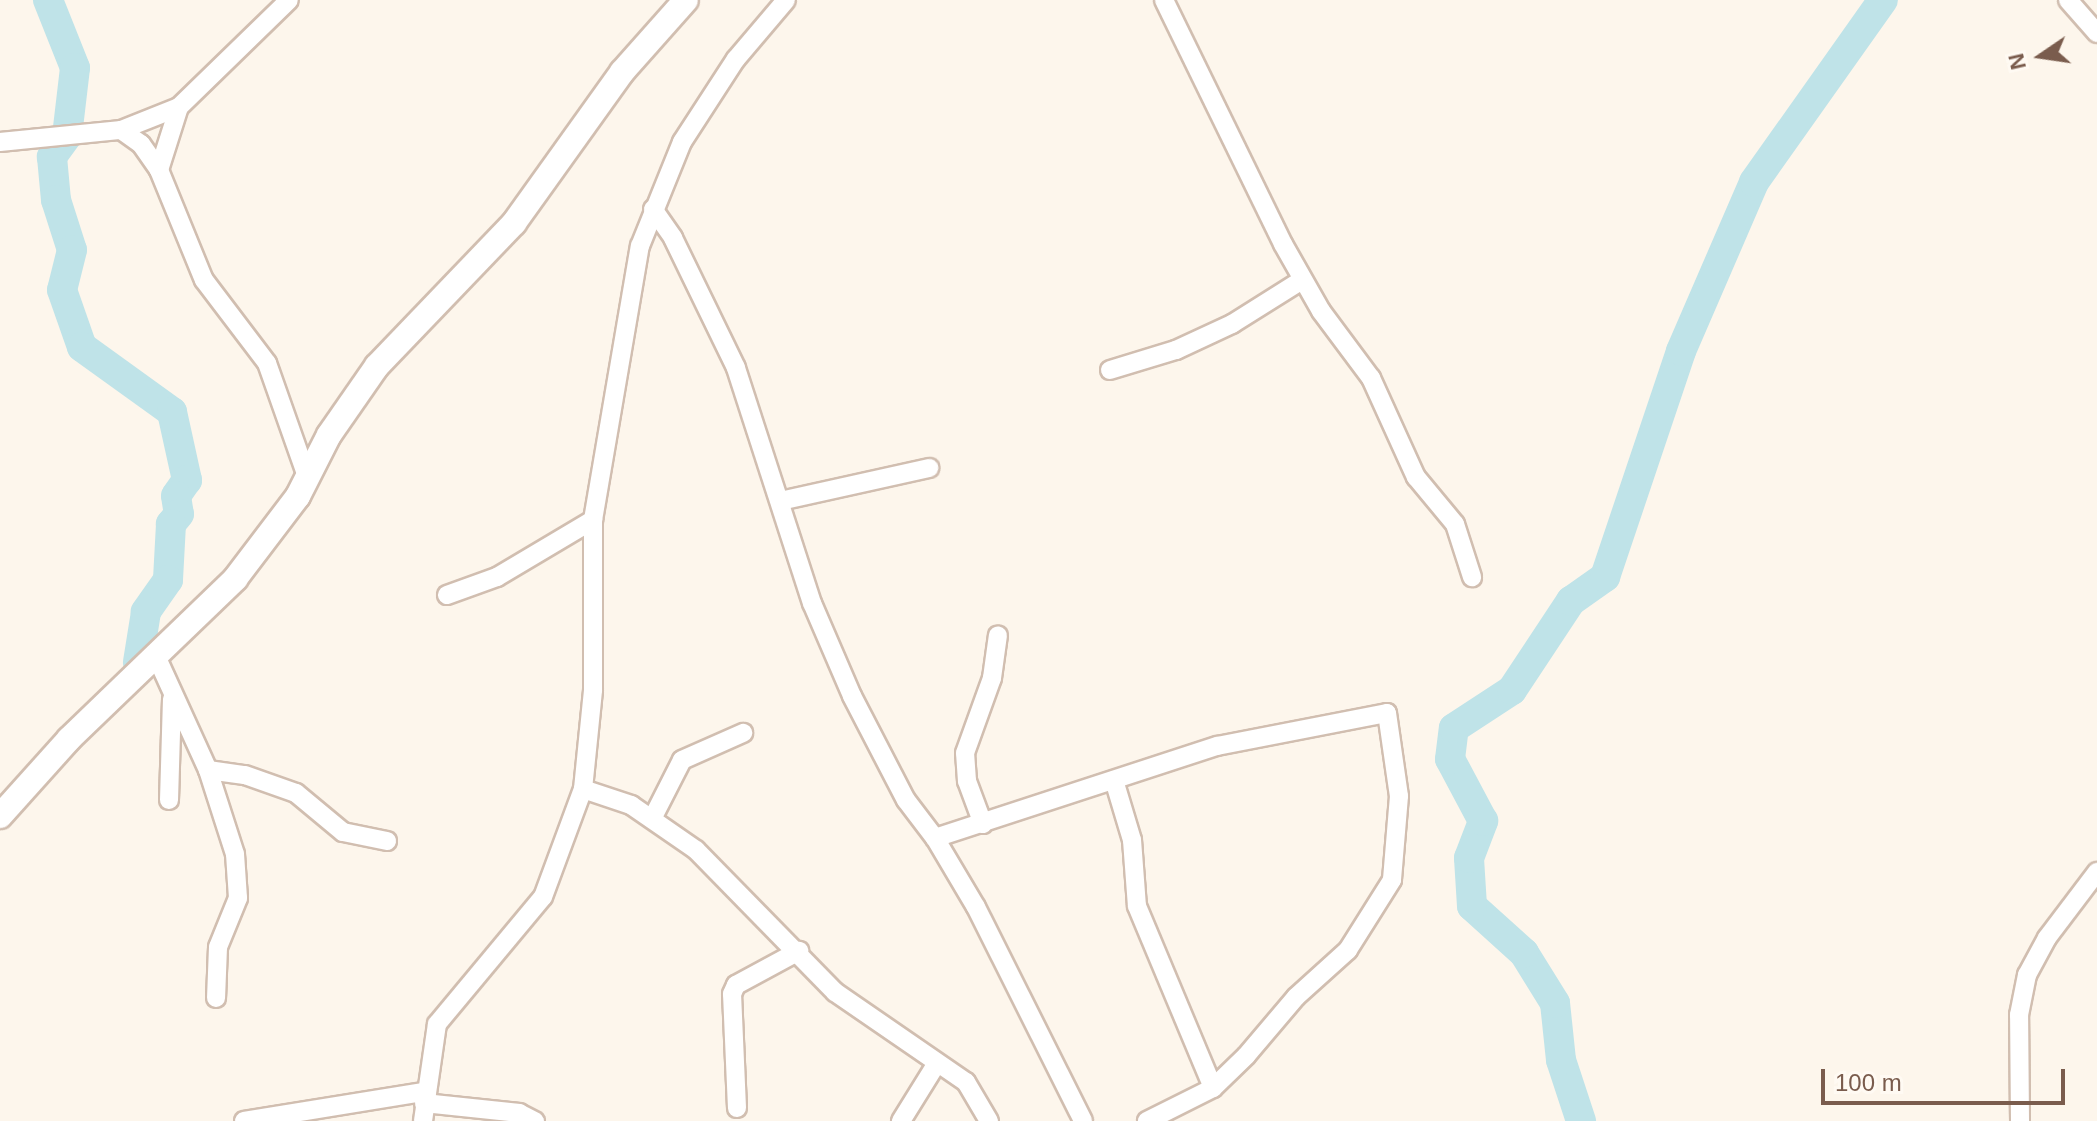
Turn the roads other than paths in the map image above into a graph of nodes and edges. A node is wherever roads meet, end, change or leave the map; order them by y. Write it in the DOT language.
graph roads {
  1 [pos="289,0"];
  2 [pos="686,0"];
  3 [pos="786,0"];
  4 [pos="1164,0"];
  5 [pos="2068,0"];
  6 [pos="2097,33"];
  7 [pos="179,107"];
  8 [pos="121,130"];
  9 [pos="0,142"];
  10 [pos="159,170"];
  11 [pos="653,209"];
  12 [pos="1302,280"];
  13 [pos="1110,370"];
  14 [pos="929,468"];
  15 [pos="306,474"];
  16 [pos="780,501"];
  17 [pos="593,520"];
  18 [pos="1472,577"];
  19 [pos="447,595"];
  20 [pos="998,635"];
  21 [pos="157,658"];
  22 [pos="172,697"];
  23 [pos="743,733"];
  24 [pos="208,770"];
  25 [pos="1114,780"];
  26 [pos="583,789"];
  27 [pos="169,800"];
  28 [pos="0,816"];
  29 [pos="652,819"];
  30 [pos="983,824"];
  31 [pos="935,838"];
  32 [pos="387,841"];
  33 [pos="2097,872"];
  34 [pos="799,951"];
  35 [pos="216,998"];
  36 [pos="937,1063"];
  37 [pos="1213,1088"];
  38 [pos="423,1105"];
  39 [pos="737,1108"];
  40 [pos="244,1121"];
  41 [pos="535,1121"];
  42 [pos="901,1121"];
  43 [pos="989,1121"];
  44 [pos="1083,1121"];
  45 [pos="1147,1121"];
  46 [pos="2020,1121"];
  1 -- 7 [label="street"];
  2 -- 15 [label="street"];
  3 -- 11 [label="street"];
  4 -- 12 [label="street"];
  5 -- 6 [label="street"];
  7 -- 8 [label="street"];
  7 -- 10 [label="street"];
  8 -- 9 [label="street"];
  8 -- 10 [label="street"];
  10 -- 15 [label="street"];
  11 -- 16 [label="street"];
  11 -- 17 [label="street"];
  12 -- 13 [label="street"];
  12 -- 18 [label="street"];
  14 -- 16 [label="street"];
  15 -- 21 [label="street"];
  16 -- 31 [label="street"];
  17 -- 19 [label="street"];
  17 -- 26 [label="street"];
  20 -- 30 [label="street"];
  21 -- 22 [label="street"];
  21 -- 28 [label="street"];
  22 -- 24 [label="street"];
  22 -- 27 [label="street"];
  23 -- 29 [label="street"];
  24 -- 32 [label="street"];
  24 -- 35 [label="street"];
  25 -- 30 [label="street"];
  25 -- 37 [label="street"];
  25 -- 37 [label="street"];
  26 -- 29 [label="street"];
  26 -- 38 [label="street"];
  29 -- 34 [label="street"];
  30 -- 31 [label="street"];
  31 -- 44 [label="street"];
  33 -- 46 [label="street"];
  34 -- 36 [label="street"];
  34 -- 39 [label="street"];
  36 -- 42 [label="street"];
  36 -- 43 [label="street"];
  37 -- 45 [label="street"];
  38 -- 40 [label="street"];
  38 -- 41 [label="street"];
}
